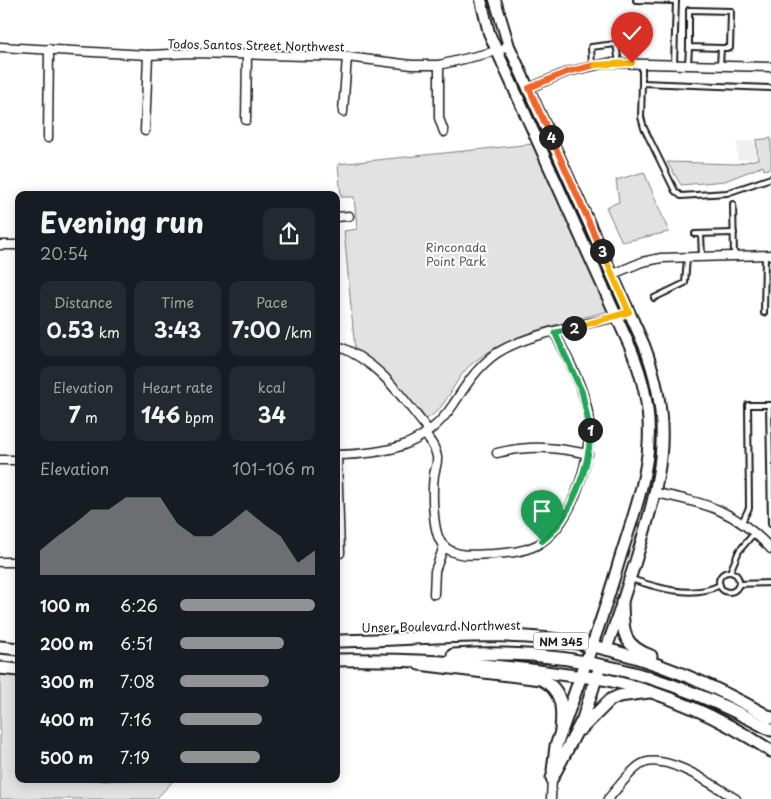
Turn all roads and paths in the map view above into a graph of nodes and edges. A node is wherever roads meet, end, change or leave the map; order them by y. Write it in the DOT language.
graph roads {
  1 [pos="481,0"];
  2 [pos="495,0"];
  3 [pos="636,0"];
  4 [pos="676,0"];
  5 [pos="509,46"];
  6 [pos="0,47"];
  7 [pos="689,48"];
  8 [pos="721,48"];
  9 [pos="49,49"];
  10 [pos="497,51"];
  11 [pos="248,54"];
  12 [pos="148,55"];
  13 [pos="347,56"];
  14 [pos="619,63"];
  15 [pos="642,64"];
  16 [pos="674,64"];
  17 [pos="440,65"];
  18 [pos="592,65"];
  19 [pos="688,65"];
  20 [pos="720,66"];
  21 [pos="771,67"];
  22 [pos="642,83"];
  23 [pos="529,88"];
  24 [pos="771,88"];
  25 [pos="517,94"];
  26 [pos="343,112"];
  27 [pos="246,120"];
  28 [pos="145,131"];
  29 [pos="444,132"];
  30 [pos="48,138"];
  31 [pos="771,178"];
  32 [pos="733,204"];
  33 [pos="349,216"];
  34 [pos="340,217"];
  35 [pos="734,233"];
  36 [pos="695,234"];
  37 [pos="701,234"];
  38 [pos="0,245"];
  39 [pos="15,245"];
  40 [pos="768,255"];
  41 [pos="734,256"];
  42 [pos="687,257"];
  43 [pos="702,257"];
  44 [pos="613,274"];
  45 [pos="600,280"];
  46 [pos="654,298"];
  47 [pos="629,312"];
  48 [pos="764,314"];
  49 [pos="617,317"];
  50 [pos="555,333"];
  51 [pos="340,348"];
  52 [pos="770,405"];
  53 [pos="427,432"];
  54 [pos="498,453"];
  55 [pos="588,454"];
  56 [pos="340,455"];
  57 [pos="0,460"];
  58 [pos="15,460"];
  59 [pos="642,490"];
  60 [pos="656,493"];
  61 [pos="742,522"];
  62 [pos="771,524"];
  63 [pos="755,532"];
  64 [pos="444,546"];
  65 [pos="771,549"];
  66 [pos="0,562"];
  67 [pos="15,562"];
  68 [pos="730,572"];
  69 [pos="630,578"];
  70 [pos="771,583"];
  71 [pos="739,584"];
  72 [pos="720,586"];
  73 [pos="434,594"];
  74 [pos="622,602"];
  75 [pos="340,641"];
  76 [pos="592,645"];
  77 [pos="0,647"];
  78 [pos="15,649"];
  79 [pos="606,650"];
  80 [pos="340,660"];
  81 [pos="399,660"];
  82 [pos="432,660"];
  83 [pos="586,662"];
  84 [pos="601,665"];
  85 [pos="0,668"];
  86 [pos="15,670"];
  87 [pos="582,676"];
  88 [pos="596,678"];
  89 [pos="651,692"];
  90 [pos="728,694"];
  91 [pos="771,718"];
  92 [pos="562,730"];
  93 [pos="771,730"];
  94 [pos="574,736"];
  95 [pos="771,750"];
  96 [pos="552,778"];
  97 [pos="725,796"];
  98 [pos="551,799"];
  99 [pos="608,799"];
  100 [pos="736,799"];
  1 -- 10 [label="street"];
  2 -- 5 [label="street"];
  3 -- 4 [label="lane"];
  4 -- 16 [label="lane"];
  5 -- 10 [label="street, Todos Santos Street Northwest"];
  5 -- 23 [label="street"];
  6 -- 9 [label="street, Todos Santos Street Northwest"];
  7 -- 8 [label="lane"];
  7 -- 8 [label="lane"];
  7 -- 19 [label="lane"];
  8 -- 20 [label="lane"];
  9 -- 12 [label="street, Todos Santos Street Northwest"];
  9 -- 30 [label="street"];
  10 -- 17 [label="street, Todos Santos Street Northwest"];
  10 -- 25 [label="street"];
  11 -- 12 [label="street, Todos Santos Street Northwest"];
  11 -- 13 [label="street, Todos Santos Street Northwest"];
  11 -- 27 [label="street"];
  12 -- 28 [label="street"];
  13 -- 17 [label="street, Todos Santos Street Northwest"];
  13 -- 26 [label="street"];
  14 -- 15 [label="street"];
  14 -- 18 [label="street"];
  14 -- 18 [label="lane"];
  15 -- 16 [label="street"];
  15 -- 22 [label="lane"];
  16 -- 19 [label="street"];
  17 -- 29 [label="street"];
  18 -- 23 [label="street"];
  19 -- 20 [label="street"];
  20 -- 21 [label="street"];
  22 -- 24 [label="lane"];
  22 -- 31 [label="lane"];
  23 -- 25 [label="street"];
  23 -- 44 [label="street"];
  25 -- 45 [label="street"];
  32 -- 35 [label="lane"];
  33 -- 34 [label="street"];
  35 -- 37 [label="lane"];
  35 -- 41 [label="lane"];
  36 -- 37 [label="lane"];
  37 -- 43 [label="lane"];
  38 -- 39 [label="street"];
  40 -- 41 [label="street"];
  40 -- 48 [label="lane"];
  41 -- 43 [label="street"];
  42 -- 43 [label="street"];
  42 -- 44 [label="street"];
  42 -- 46 [label="lane"];
  44 -- 45 [label="street"];
  44 -- 47 [label="street"];
  45 -- 49 [label="street"];
  47 -- 49 [label="street"];
  47 -- 60 [label="street"];
  49 -- 50 [label="street"];
  49 -- 59 [label="street"];
  50 -- 53 [label="street"];
  50 -- 55 [label="street"];
  51 -- 53 [label="street"];
  52 -- 61 [label="lane"];
  52 -- 62 [label="lane"];
  53 -- 56 [label="street"];
  53 -- 64 [label="street"];
  54 -- 55 [label="street"];
  55 -- 64 [label="street"];
  57 -- 58 [label="street"];
  59 -- 60 [label="street"];
  59 -- 76 [label="street"];
  60 -- 61 [label="street"];
  60 -- 69 [label="street"];
  61 -- 63 [label="street"];
  63 -- 65 [label="street"];
  63 -- 68 [label="lane"];
  64 -- 73 [label="street"];
  66 -- 67 [label="street"];
  68 -- 71 [label="lane"];
  68 -- 72 [label="lane"];
  69 -- 72 [label="lane"];
  69 -- 74 [label="street"];
  70 -- 71 [label="lane"];
  71 -- 72 [label="lane"];
  74 -- 79 [label="street"];
  74 -- 90 [label="main road"];
  75 -- 76 [label="main road, Unser Boulevard Northwest / NM 345"];
  76 -- 79 [label="main road, Unser Boulevard Northwest / NM 345"];
  76 -- 83 [label="main road"];
  77 -- 78 [label="main road"];
  79 -- 84 [label="main road"];
  79 -- 90 [label="main road, Unser Boulevard Northwest / NM 345"];
  80 -- 81 [label="main road"];
  81 -- 82 [label="main road"];
  81 -- 92 [label="main road"];
  82 -- 83 [label="main road"];
  82 -- 87 [label="main road"];
  83 -- 84 [label="main road"];
  83 -- 87 [label="main road"];
  84 -- 88 [label="main road"];
  84 -- 93 [label="main road"];
  85 -- 86 [label="main road"];
  87 -- 88 [label="main road"];
  87 -- 92 [label="main road"];
  88 -- 89 [label="main road"];
  88 -- 94 [label="main road"];
  89 -- 94 [label="main road"];
  89 -- 95 [label="main road"];
  90 -- 91 [label="main road, Unser Boulevard Northwest / NM 345"];
  92 -- 96 [label="main road"];
  94 -- 96 [label="main road"];
  96 -- 98 [label="street"];
  97 -- 99 [label="street"];
  97 -- 100 [label="street"];
}
